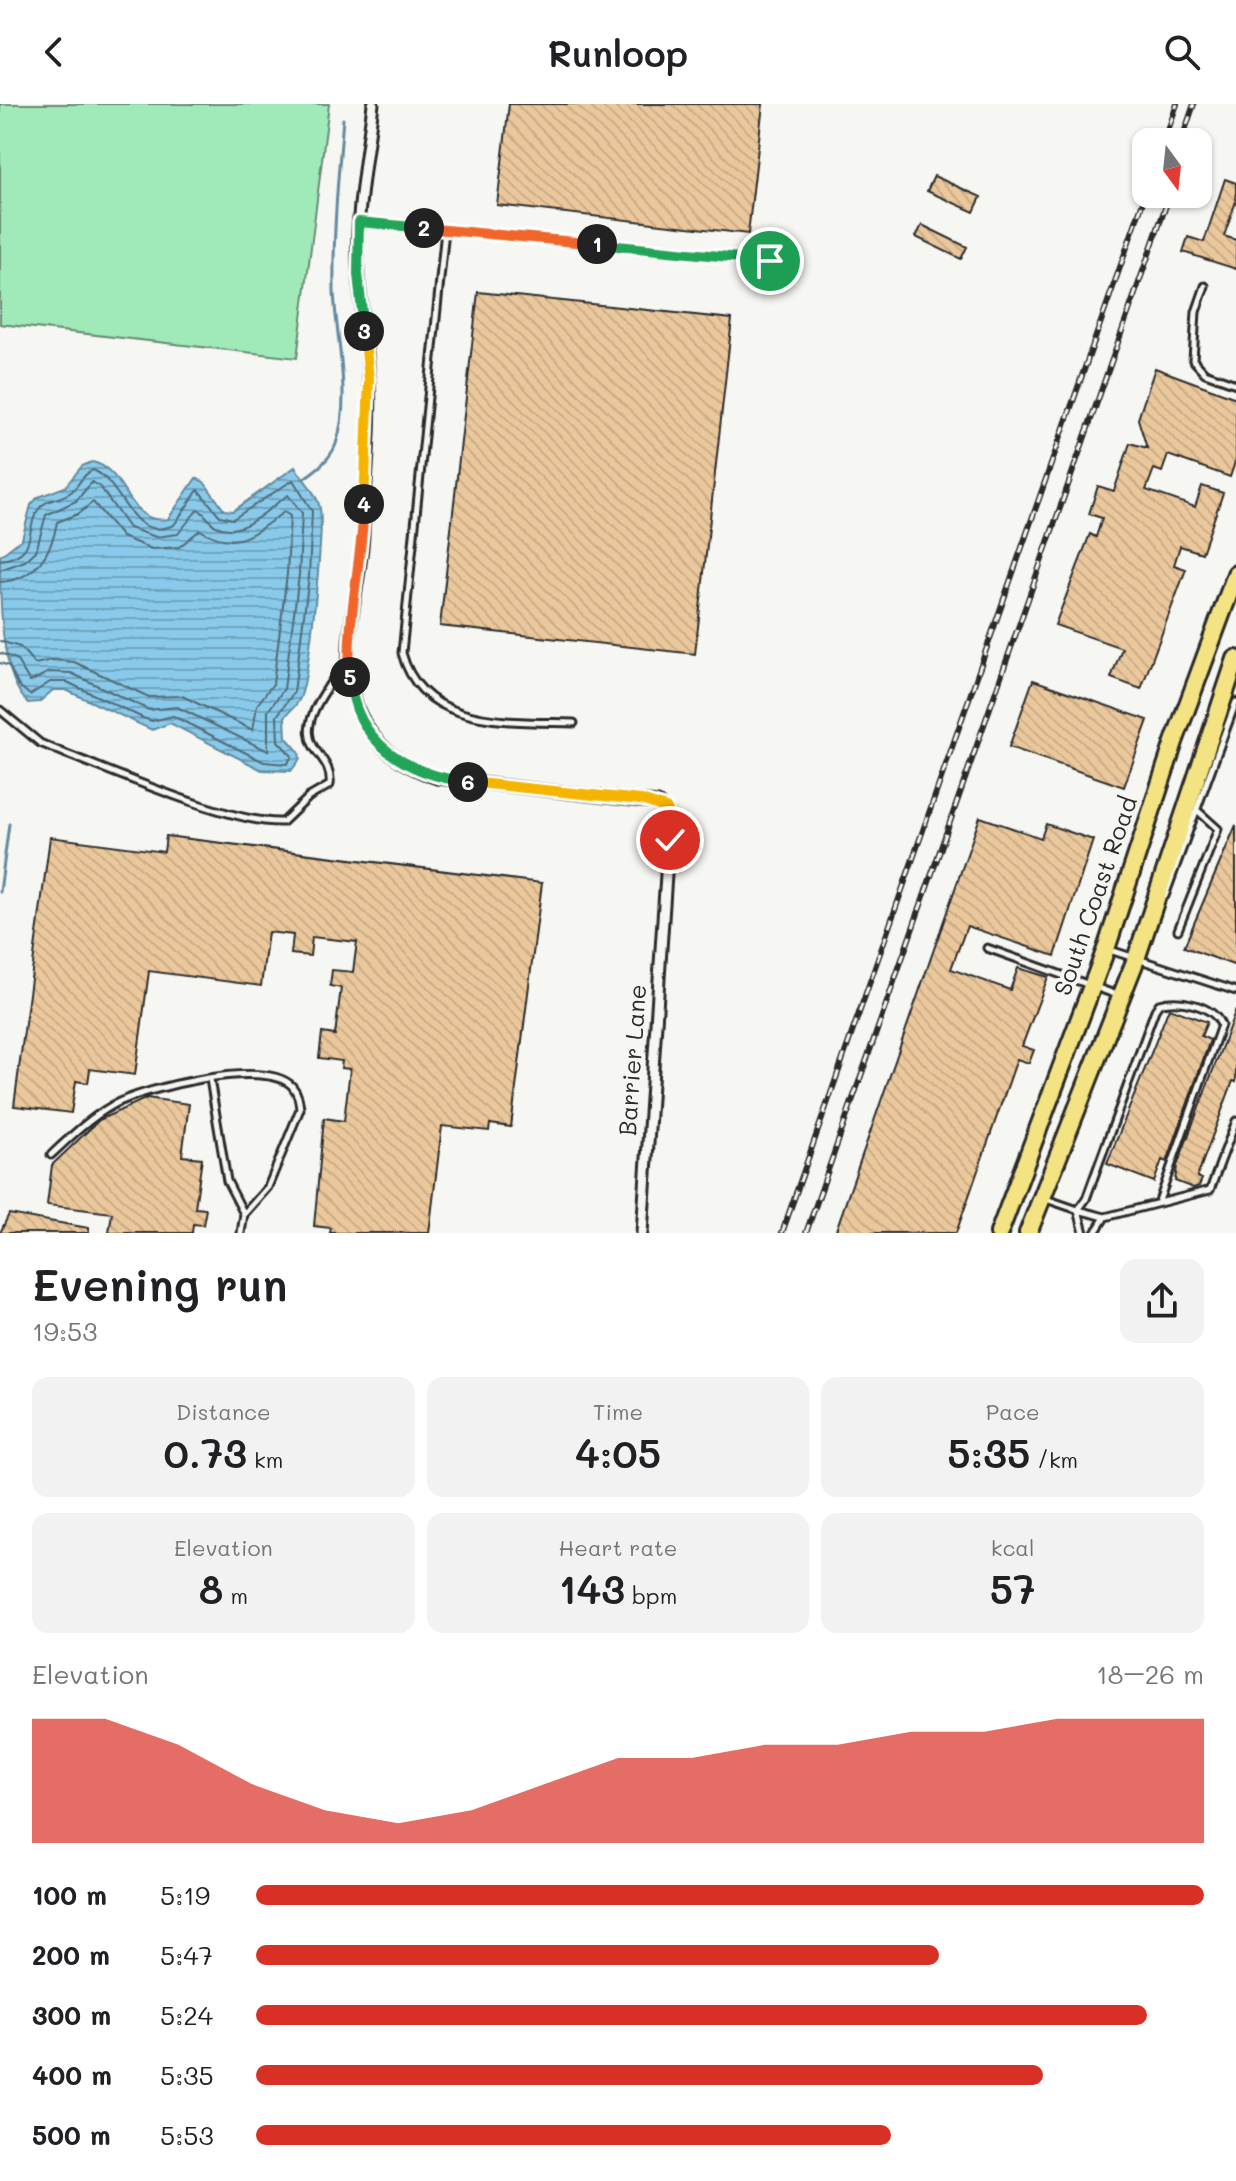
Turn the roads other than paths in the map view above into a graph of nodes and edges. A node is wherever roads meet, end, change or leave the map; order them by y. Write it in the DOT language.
graph roads {
  1 [pos="373,104"];
  2 [pos="359,222"];
  3 [pos="445,230"];
  4 [pos="770,261"];
  5 [pos="1205,286"];
  6 [pos="1236,384"];
  7 [pos="1236,574"];
  8 [pos="1236,659"];
  9 [pos="349,664"];
  10 [pos="1236,702"];
  11 [pos="0,710"];
  12 [pos="574,723"];
  13 [pos="1174,742"];
  14 [pos="1203,753"];
  15 [pos="1198,811"];
  16 [pos="1178,930"];
  17 [pos="987,948"];
  18 [pos="1106,949"];
  19 [pos="1139,960"];
  20 [pos="1091,985"];
  21 [pos="1236,991"];
  22 [pos="1121,996"];
  23 [pos="210,1079"];
  24 [pos="1236,1121"];
  25 [pos="1038,1124"];
  26 [pos="1065,1134"];
  27 [pos="51,1155"];
  28 [pos="1041,1197"];
  29 [pos="1159,1201"];
  30 [pos="1078,1210"];
  31 [pos="244,1214"];
  32 [pos="1105,1217"];
  33 [pos="241,1233"];
  34 [pos="642,1233"];
  35 [pos="999,1233"];
  36 [pos="1028,1233"];
  37 [pos="1084,1233"];
  38 [pos="1095,1233"];
  1 -- 2 [label="street"];
  2 -- 3 [label="lane"];
  2 -- 9 [label="street"];
  3 -- 4 [label="lane"];
  3 -- 12 [label="lane"];
  5 -- 6 [label="lane"];
  7 -- 13 [label="highway, South Coast Road"];
  8 -- 14 [label="highway"];
  9 -- 11 [label="lane"];
  9 -- 34 [label="street, Barrier Lane"];
  10 -- 15 [label="lane"];
  13 -- 14 [label="highway"];
  13 -- 18 [label="highway, South Coast Road"];
  14 -- 19 [label="highway"];
  15 -- 16 [label="lane"];
  15 -- 19 [label="lane"];
  17 -- 20 [label="lane"];
  18 -- 19 [label="lane"];
  18 -- 20 [label="highway, South Coast Road"];
  19 -- 21 [label="lane"];
  19 -- 22 [label="highway"];
  20 -- 22 [label="lane"];
  20 -- 25 [label="highway, South Coast Road"];
  22 -- 26 [label="highway"];
  23 -- 27 [label="lane"];
  23 -- 31 [label="lane"];
  23 -- 31 [label="lane"];
  24 -- 29 [label="lane"];
  25 -- 26 [label="highway"];
  25 -- 35 [label="highway, South Coast Road"];
  26 -- 28 [label="highway"];
  28 -- 30 [label="lane"];
  28 -- 36 [label="highway"];
  29 -- 30 [label="lane"];
  29 -- 32 [label="lane"];
  30 -- 32 [label="lane"];
  30 -- 37 [label="lane"];
  31 -- 33 [label="lane"];
  32 -- 38 [label="lane"];
}
